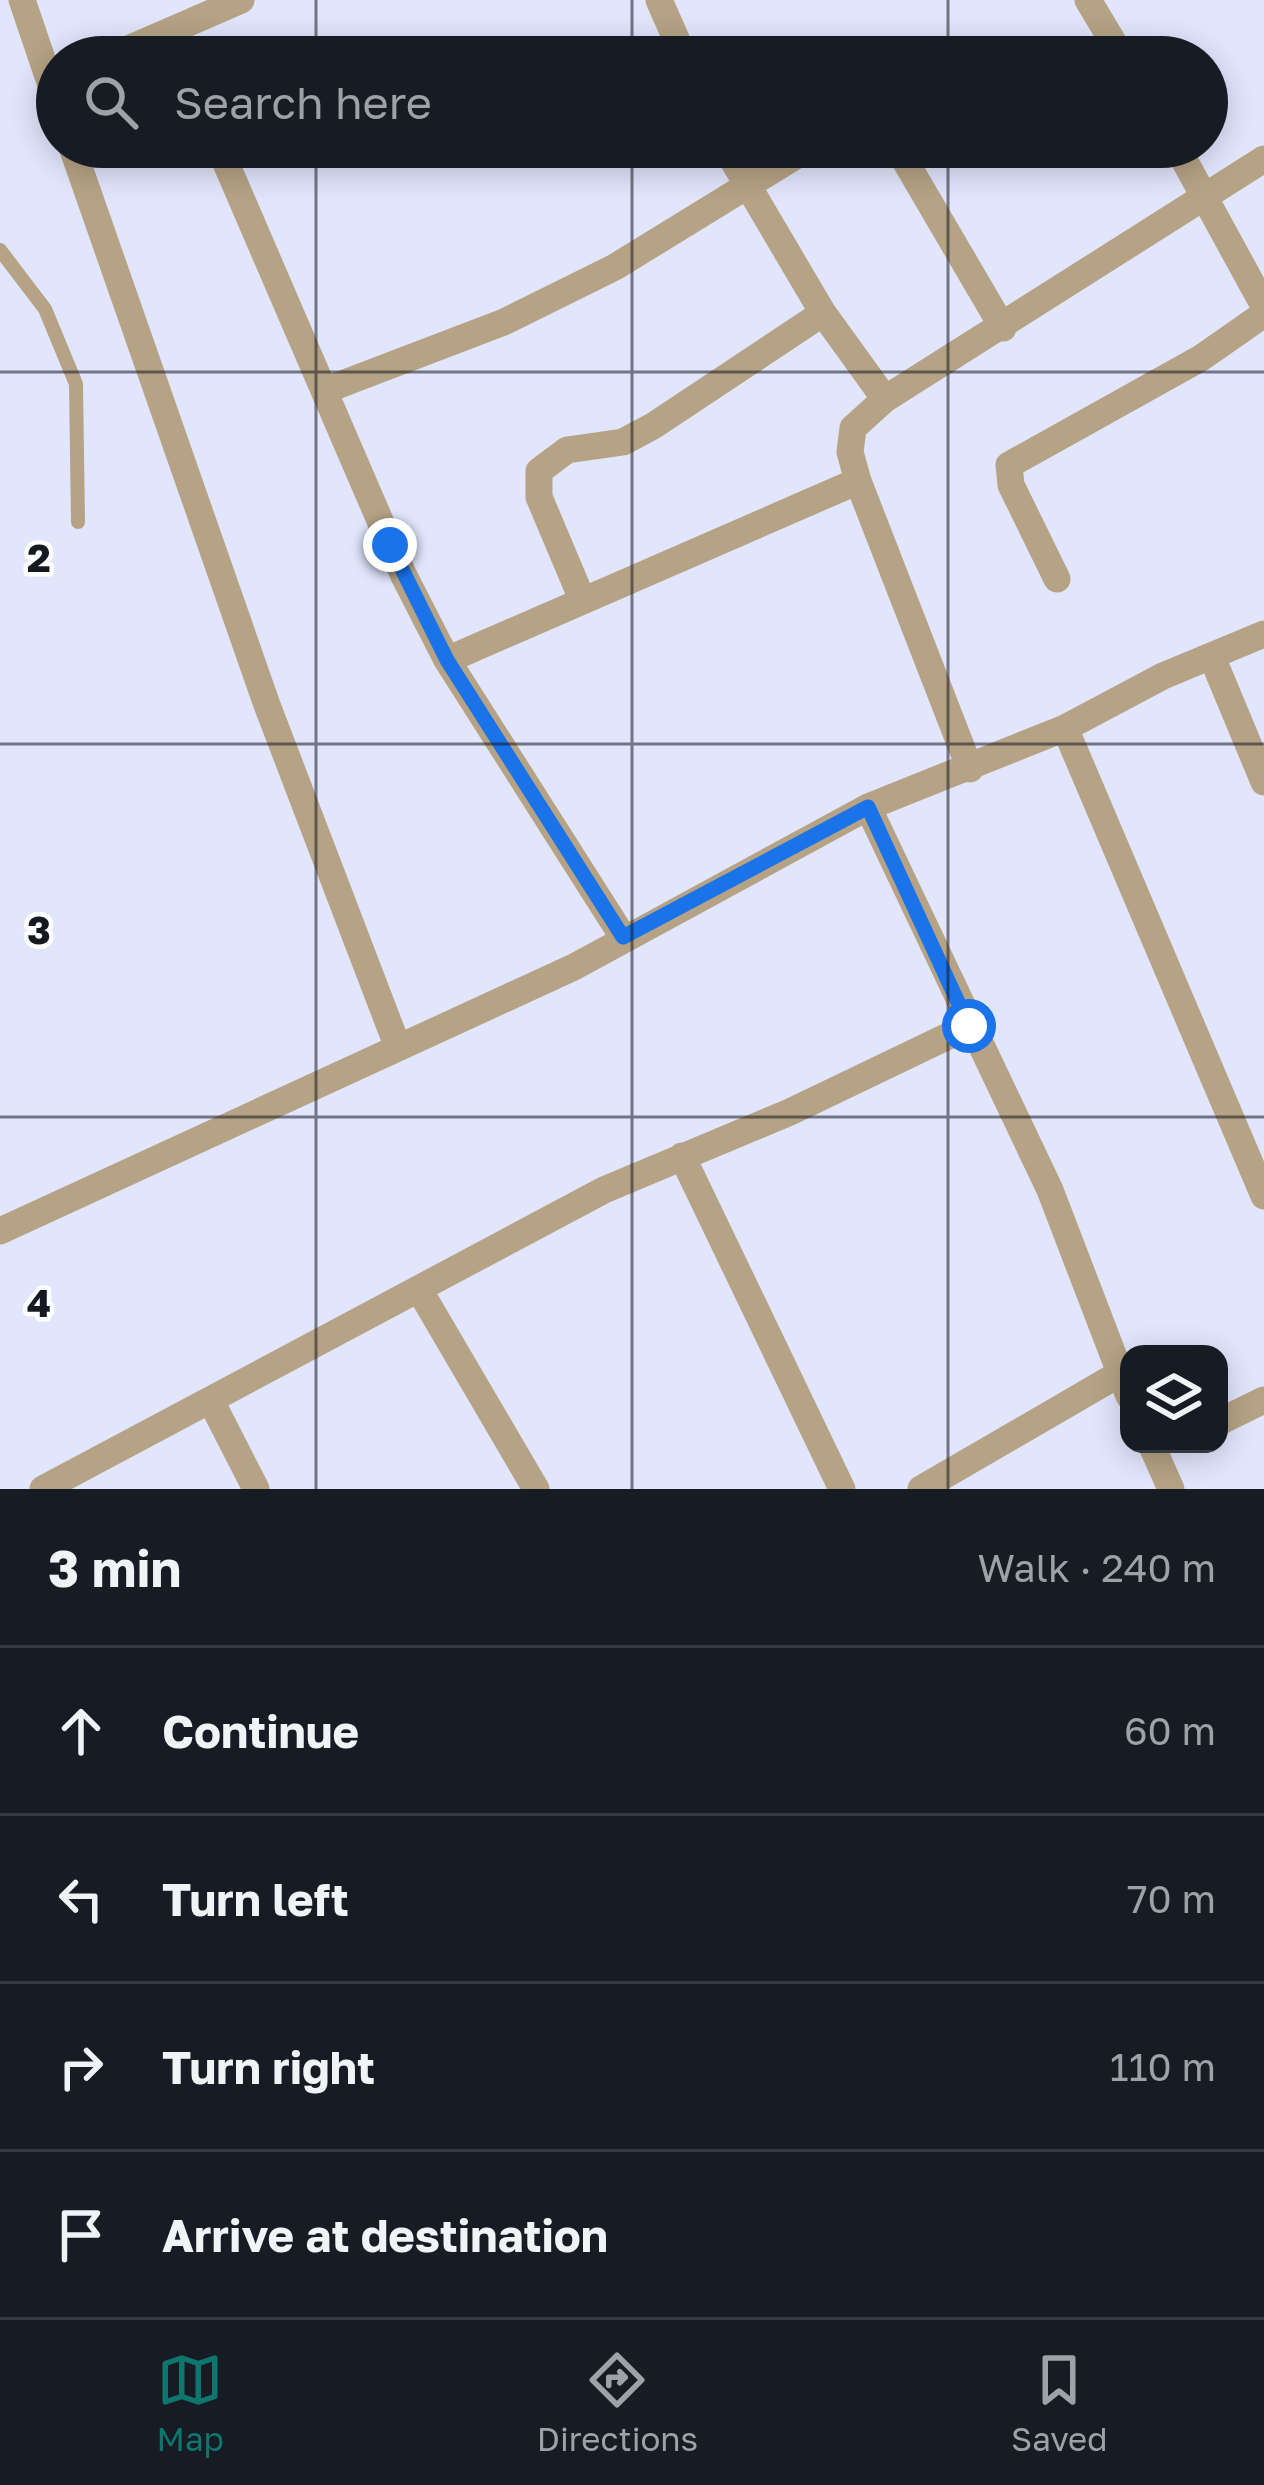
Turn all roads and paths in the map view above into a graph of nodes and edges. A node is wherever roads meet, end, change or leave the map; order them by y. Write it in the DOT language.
graph roads {
  1 [pos="22,0"];
  2 [pos="241,0"];
  3 [pos="659,0"];
  4 [pos="1088,0"];
  5 [pos="185,36"];
  6 [pos="675,36"];
  7 [pos="1109,36"];
  8 [pos="36,38"];
  9 [pos="1264,159"];
  10 [pos="79,168"];
  11 [pos="228,168"];
  12 [pos="736,168"];
  13 [pos="777,168"];
  14 [pos="909,168"];
  15 [pos="1190,168"];
  16 [pos="746,188"];
  17 [pos="1208,199"];
  18 [pos="0,250"];
  19 [pos="1264,310"];
  20 [pos="823,313"];
  21 [pos="1003,328"];
  22 [pos="326,390"];
  23 [pos="885,399"];
  24 [pos="858,481"];
  25 [pos="78,522"];
  26 [pos="1057,579"];
  27 [pos="582,599"];
  28 [pos="1264,634"];
  29 [pos="1212,657"];
  30 [pos="447,660"];
  31 [pos="1065,728"];
  32 [pos="970,769"];
  33 [pos="1264,782"];
  34 [pos="868,807"];
  35 [pos="623,937"];
  36 [pos="969,1026"];
  37 [pos="398,1045"];
  38 [pos="682,1156"];
  39 [pos="1264,1196"];
  40 [pos="0,1231"];
  41 [pos="420,1291"];
  42 [pos="1120,1374"];
  43 [pos="1120,1387"];
  44 [pos="1264,1400"];
  45 [pos="211,1401"];
  46 [pos="1228,1418"];
  47 [pos="1162,1453"];
  48 [pos="43,1489"];
  49 [pos="256,1489"];
  50 [pos="536,1489"];
  51 [pos="842,1489"];
  52 [pos="922,1489"];
  53 [pos="1172,1489"];
  1 -- 8 [label="street"];
  2 -- 5 [label="street"];
  3 -- 6 [label="street"];
  4 -- 7 [label="street"];
  9 -- 17 [label="street"];
  10 -- 37 [label="street"];
  11 -- 22 [label="street"];
  12 -- 16 [label="street"];
  13 -- 16 [label="street"];
  14 -- 21 [label="street"];
  15 -- 17 [label="street"];
  16 -- 20 [label="street"];
  16 -- 22 [label="street"];
  17 -- 19 [label="street"];
  17 -- 21 [label="street"];
  18 -- 25 [label="lane"];
  19 -- 26 [label="street"];
  20 -- 23 [label="street"];
  20 -- 27 [label="street"];
  21 -- 23 [label="street"];
  22 -- 30 [label="street"];
  23 -- 24 [label="street"];
  24 -- 27 [label="street"];
  24 -- 32 [label="street"];
  27 -- 30 [label="street"];
  28 -- 29 [label="street"];
  29 -- 31 [label="street"];
  29 -- 33 [label="street"];
  30 -- 35 [label="street"];
  31 -- 32 [label="street"];
  31 -- 39 [label="street"];
  32 -- 34 [label="street"];
  34 -- 35 [label="street"];
  34 -- 36 [label="street"];
  35 -- 37 [label="street"];
  36 -- 38 [label="street"];
  36 -- 42 [label="street"];
  37 -- 40 [label="street"];
  38 -- 41 [label="street"];
  38 -- 51 [label="street"];
  41 -- 45 [label="street"];
  41 -- 50 [label="street"];
  43 -- 52 [label="street"];
  44 -- 46 [label="street"];
  45 -- 48 [label="street"];
  45 -- 49 [label="street"];
  47 -- 53 [label="street"];
}
